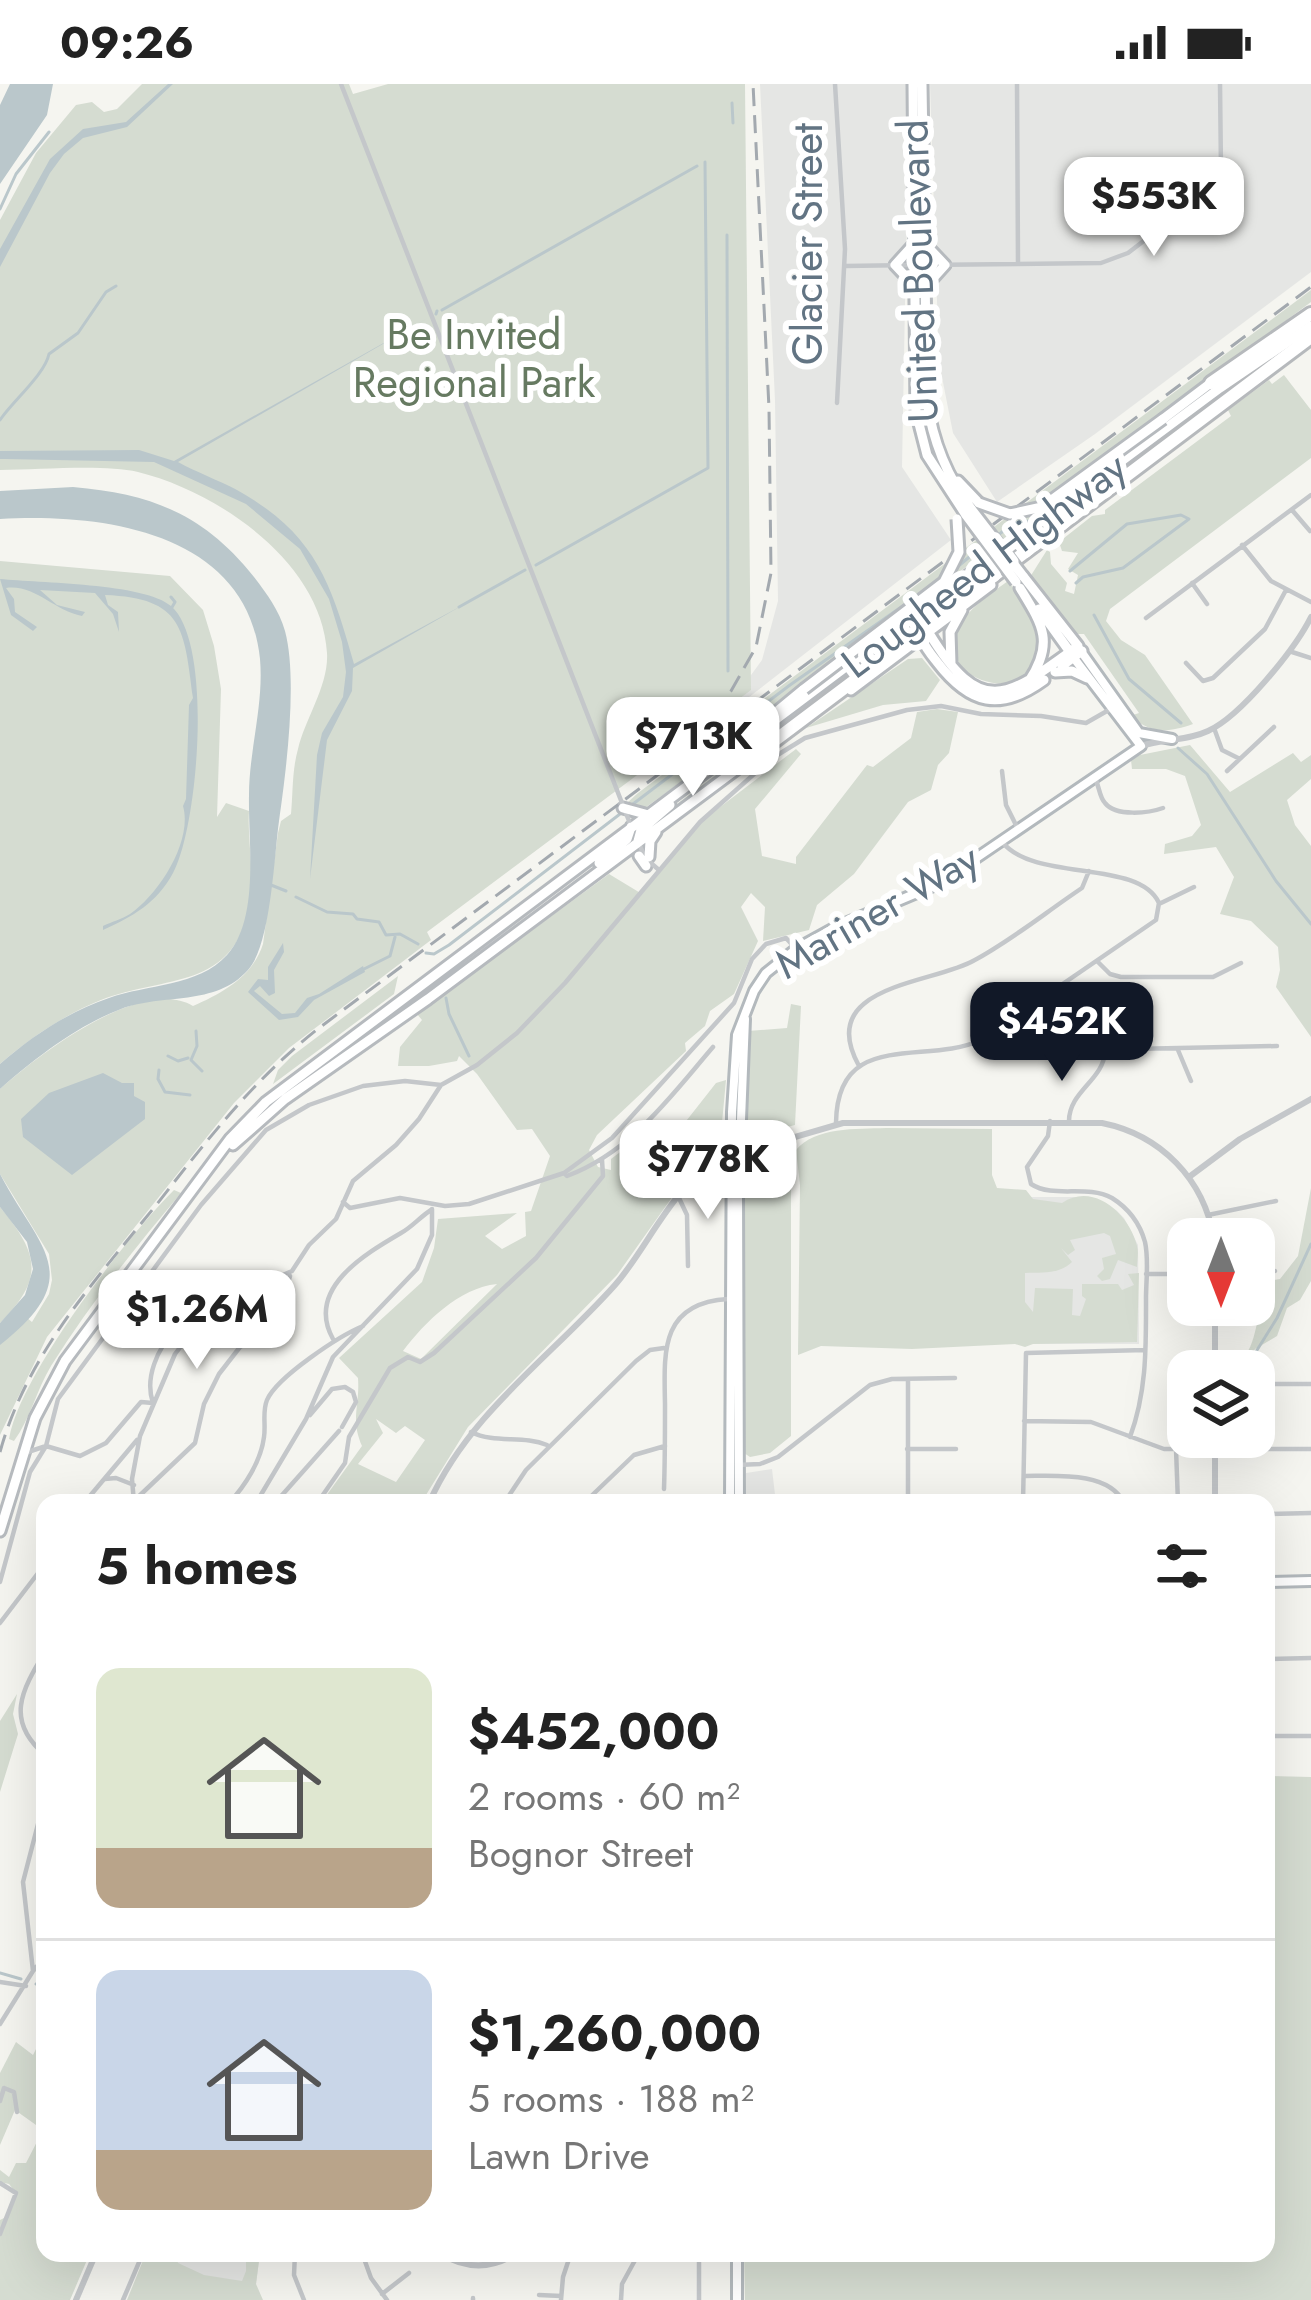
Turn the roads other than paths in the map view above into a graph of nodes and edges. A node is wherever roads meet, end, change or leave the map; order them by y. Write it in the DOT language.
graph roads {
  1 [pos="341,84"];
  2 [pos="835,84"];
  3 [pos="913,84"];
  4 [pos="922,84"];
  5 [pos="1017,84"];
  6 [pos="1220,84"];
  7 [pos="920,245"];
  8 [pos="1018,264"];
  9 [pos="895,265"];
  10 [pos="920,265"];
  11 [pos="945,265"];
  12 [pos="845,266"];
  13 [pos="919,286"];
  14 [pos="1311,316"];
  15 [pos="1311,341"];
  16 [pos="1215,386"];
  17 [pos="837,403"];
  18 [pos="939,465"];
  19 [pos="1311,495"];
  20 [pos="1292,510"];
  21 [pos="969,512"];
  22 [pos="1310,531"];
  23 [pos="1242,545"];
  24 [pos="999,554"];
  25 [pos="1020,582"];
  26 [pos="1192,583"];
  27 [pos="1286,590"];
  28 [pos="1311,602"];
  29 [pos="1207,604"];
  30 [pos="964,606"];
  31 [pos="1311,617"];
  32 [pos="1147,618"];
  33 [pos="925,632"];
  34 [pos="903,652"];
  35 [pos="1076,652"];
  36 [pos="1292,652"];
  37 [pos="931,654"];
  38 [pos="860,658"];
  39 [pos="1311,658"];
  40 [pos="1186,663"];
  41 [pos="951,664"];
  42 [pos="1054,672"];
  43 [pos="1087,678"];
  44 [pos="1029,681"];
  45 [pos="1115,707"];
  46 [pos="1274,727"];
  47 [pos="1214,728"];
  48 [pos="1127,729"];
  49 [pos="1139,733"];
  50 [pos="1172,740"];
  51 [pos="742,743"];
  52 [pos="1143,745"];
  53 [pos="1128,753"];
  54 [pos="750,759"];
  55 [pos="1240,759"];
  56 [pos="709,769"];
  57 [pos="1002,771"];
  58 [pos="1227,771"];
  59 [pos="1094,776"];
  60 [pos="623,808"];
  61 [pos="1163,808"];
  62 [pos="650,812"];
  63 [pos="631,827"];
  64 [pos="1017,827"];
  65 [pos="1000,839"];
  66 [pos="650,857"];
  67 [pos="1089,871"];
  68 [pos="647,884"];
  69 [pos="1193,887"];
  70 [pos="1159,903"];
  71 [pos="541,914"];
  72 [pos="796,949"];
  73 [pos="1098,962"];
  74 [pos="1240,962"];
  75 [pos="747,1008"];
  76 [pos="1002,1027"];
  77 [pos="1277,1046"];
  78 [pos="713,1047"];
  79 [pos="1178,1050"];
  80 [pos="1105,1051"];
  81 [pos="859,1066"];
  82 [pos="1191,1081"];
  83 [pos="441,1085"];
  84 [pos="1311,1099"];
  85 [pos="1050,1121"];
  86 [pos="1069,1121"];
  87 [pos="836,1124"];
  88 [pos="740,1131"];
  89 [pos="758,1147"];
  90 [pos="735,1155"];
  91 [pos="602,1160"];
  92 [pos="212,1166"];
  93 [pos="704,1168"];
  94 [pos="564,1173"];
  95 [pos="1189,1177"];
  96 [pos="729,1181"];
  97 [pos="679,1198"];
  98 [pos="342,1200"];
  99 [pos="1276,1201"];
  100 [pos="432,1206"];
  101 [pos="358,1207"];
  102 [pos="1208,1215"];
  103 [pos="1209,1218"];
  104 [pos="336,1219"];
  105 [pos="688,1266"];
  106 [pos="292,1270"];
  107 [pos="1146,1274"];
  108 [pos="1167,1274"];
  109 [pos="277,1279"];
  110 [pos="286,1285"];
  111 [pos="248,1288"];
  112 [pos="733,1299"];
  113 [pos="363,1326"];
  114 [pos="333,1339"];
  115 [pos="664,1348"];
  116 [pos="1145,1350"];
  117 [pos="955,1378"];
  118 [pos="908,1380"];
  119 [pos="1275,1384"];
  120 [pos="1311,1384"];
  121 [pos="153,1403"];
  122 [pos="306,1419"];
  123 [pos="1024,1421"];
  124 [pos="471,1432"];
  125 [pos="140,1436"];
  126 [pos="1130,1437"];
  127 [pos="46,1446"];
  128 [pos="548,1446"];
  129 [pos="665,1446"];
  130 [pos="1167,1447"];
  131 [pos="908,1449"];
  132 [pos="956,1449"];
  133 [pos="1275,1449"];
  134 [pos="1311,1449"];
  135 [pos="21,1458"];
  136 [pos="1176,1458"];
  137 [pos="1215,1458"];
  138 [pos="734,1464"];
  139 [pos="1024,1476"];
  140 [pos="104,1479"];
  141 [pos="134,1486"];
  142 [pos="664,1490"];
  143 [pos="92,1494"];
  144 [pos="135,1494"];
  145 [pos="144,1494"];
  146 [pos="234,1494"];
  147 [pos="261,1494"];
  148 [pos="284,1494"];
  149 [pos="324,1494"];
  150 [pos="434,1494"];
  151 [pos="509,1494"];
  152 [pos="593,1494"];
  153 [pos="735,1494"];
  154 [pos="908,1494"];
  155 [pos="1023,1494"];
  156 [pos="1118,1494"];
  157 [pos="1178,1494"];
  158 [pos="1215,1494"];
  159 [pos="1275,1514"];
  160 [pos="1311,1514"];
  161 [pos="0,1531"];
  162 [pos="36,1576"];
  163 [pos="1311,1581"];
  164 [pos="0,1582"];
  165 [pos="1275,1582"];
  166 [pos="0,1623"];
  167 [pos="1311,1658"];
  168 [pos="1275,1659"];
  169 [pos="36,1668"];
  170 [pos="1275,1736"];
  171 [pos="1311,1736"];
  172 [pos="36,1745"];
  173 [pos="36,1832"];
  174 [pos="36,1968"];
  175 [pos="33,1971"];
  176 [pos="0,1982"];
  177 [pos="26,1986"];
  178 [pos="0,2024"];
  179 [pos="2,2088"];
  180 [pos="0,2101"];
  181 [pos="17,2111"];
  182 [pos="4,2174"];
  183 [pos="0,2183"];
  184 [pos="0,2234"];
  185 [pos="91,2262"];
  186 [pos="139,2262"];
  187 [pos="295,2262"];
  188 [pos="365,2262"];
  189 [pos="459,2262"];
  190 [pos="494,2262"];
  191 [pos="569,2262"];
  192 [pos="634,2262"];
  193 [pos="698,2262"];
  194 [pos="737,2262"];
  195 [pos="409,2273"];
  196 [pos="539,2295"];
  197 [pos="385,2297"];
  198 [pos="696,2297"];
  199 [pos="561,2298"];
  200 [pos="76,2300"];
  201 [pos="123,2300"];
  202 [pos="304,2300"];
  203 [pos="621,2300"];
  204 [pos="737,2300"];
  1 -- 60 [label="street"];
  2 -- 12 [label="street, Glacier Street"];
  3 -- 7 [label="main road, United Boulevard"];
  4 -- 7 [label="main road, United Boulevard"];
  5 -- 8 [label="street"];
  6 -- 8 [label="street"];
  7 -- 9 [label="main road"];
  7 -- 10 [label="main road, United Boulevard"];
  7 -- 11 [label="main road"];
  8 -- 11 [label="street"];
  9 -- 10 [label="street"];
  9 -- 12 [label="street"];
  9 -- 13 [label="main road"];
  10 -- 11 [label="street"];
  10 -- 13 [label="main road, United Boulevard"];
  11 -- 13 [label="main road"];
  12 -- 17 [label="street, Glacier Street"];
  13 -- 18 [label="main road, United Boulevard"];
  14 -- 16 [label="highway"];
  15 -- 30 [label="main road, Lougheed Highway"];
  15 -- 33 [label="highway"];
  16 -- 21 [label="main road, bridge"];
  16 -- 24 [label="main road, Lougheed Highway"];
  18 -- 21 [label="main road"];
  18 -- 21 [label="main road, United Boulevard"];
  19 -- 20 [label="street"];
  20 -- 22 [label="street"];
  20 -- 23 [label="street"];
  21 -- 25 [label="main road, United Boulevard, bridge"];
  21 -- 51 [label="main road, bridge"];
  23 -- 26 [label="street"];
  23 -- 27 [label="street"];
  24 -- 33 [label="main road"];
  24 -- 38 [label="main road, Lougheed Highway"];
  25 -- 35 [label="main road, United Boulevard"];
  25 -- 44 [label="main road"];
  26 -- 29 [label="street"];
  26 -- 32 [label="street"];
  27 -- 28 [label="street"];
  27 -- 40 [label="street"];
  30 -- 33 [label="main road, Lougheed Highway"];
  30 -- 41 [label="main road"];
  31 -- 36 [label="street"];
  33 -- 34 [label="main road, Lougheed Highway"];
  33 -- 37 [label="main road"];
  33 -- 38 [label="main road"];
  33 -- 41 [label="main road"];
  33 -- 54 [label="highway"];
  34 -- 37 [label="main road"];
  34 -- 54 [label="main road, Lougheed Highway"];
  35 -- 42 [label="main road"];
  35 -- 43 [label="main road, United Boulevard"];
  35 -- 44 [label="main road"];
  35 -- 45 [label="main road, United Boulevard"];
  36 -- 39 [label="street"];
  36 -- 47 [label="street"];
  37 -- 42 [label="main road"];
  38 -- 51 [label="main road, Lougheed Highway"];
  41 -- 44 [label="main road"];
  42 -- 43 [label="main road"];
  43 -- 45 [label="main road, United Boulevard"];
  45 -- 48 [label="main road, United Boulevard"];
  45 -- 49 [label="main road, United Boulevard"];
  45 -- 66 [label="street"];
  46 -- 55 [label="street"];
  47 -- 50 [label="street"];
  47 -- 55 [label="street"];
  48 -- 52 [label="main road, United Boulevard"];
  48 -- 53 [label="main road"];
  49 -- 50 [label="main road"];
  49 -- 52 [label="main road, United Boulevard"];
  50 -- 52 [label="street"];
  51 -- 56 [label="main road, Lougheed Highway"];
  52 -- 53 [label="main road, Mariner Way"];
  53 -- 59 [label="main road, Mariner Way"];
  54 -- 66 [label="main road, Lougheed Highway"];
  55 -- 58 [label="street"];
  56 -- 62 [label="main road, Lougheed Highway"];
  56 -- 66 [label="main road"];
  57 -- 64 [label="street"];
  59 -- 61 [label="street"];
  59 -- 64 [label="main road, Mariner Way"];
  60 -- 62 [label="main road"];
  60 -- 63 [label="street"];
  62 -- 63 [label="main road, Lougheed Highway"];
  63 -- 66 [label="street"];
  63 -- 71 [label="main road"];
  63 -- 92 [label="main road, Lougheed Highway"];
  64 -- 65 [label="main road, Mariner Way"];
  65 -- 67 [label="street"];
  65 -- 72 [label="main road, Mariner Way"];
  66 -- 68 [label="street"];
  66 -- 68 [label="street"];
  66 -- 71 [label="main road, Lougheed Highway"];
  67 -- 70 [label="street"];
  67 -- 81 [label="street"];
  68 -- 83 [label="street"];
  69 -- 70 [label="street"];
  70 -- 73 [label="street"];
  71 -- 92 [label="main road, Lougheed Highway"];
  72 -- 75 [label="main road, Mariner Way"];
  72 -- 94 [label="street"];
  73 -- 74 [label="street"];
  73 -- 76 [label="street"];
  75 -- 88 [label="main road, Mariner Way"];
  75 -- 90 [label="main road, Mariner Way"];
  76 -- 80 [label="street"];
  76 -- 81 [label="street"];
  77 -- 79 [label="street"];
  78 -- 91 [label="street"];
  79 -- 80 [label="street"];
  79 -- 82 [label="street"];
  80 -- 86 [label="street"];
  81 -- 87 [label="street"];
  83 -- 98 [label="street"];
  83 -- 127 [label="street"];
  84 -- 95 [label="street"];
  85 -- 86 [label="street"];
  85 -- 87 [label="street"];
  85 -- 107 [label="street"];
  86 -- 95 [label="street"];
  87 -- 89 [label="street"];
  88 -- 89 [label="main road"];
  88 -- 90 [label="main road, Mariner Way"];
  89 -- 90 [label="street"];
  90 -- 93 [label="street"];
  90 -- 96 [label="main road, Mariner Way"];
  90 -- 112 [label="main road, Mariner Way"];
  91 -- 94 [label="street"];
  91 -- 149 [label="street"];
  92 -- 135 [label="main road, Lougheed Highway"];
  93 -- 96 [label="main road"];
  93 -- 97 [label="street"];
  94 -- 100 [label="street"];
  95 -- 102 [label="street"];
  96 -- 112 [label="main road, Mariner Way"];
  97 -- 105 [label="street"];
  97 -- 124 [label="street"];
  98 -- 101 [label="street"];
  98 -- 104 [label="street"];
  99 -- 102 [label="street"];
  100 -- 101 [label="street"];
  100 -- 113 [label="street"];
  100 -- 114 [label="street"];
  101 -- 104 [label="street"];
  102 -- 103 [label="street"];
  104 -- 106 [label="street"];
  106 -- 109 [label="street"];
  106 -- 110 [label="street"];
  107 -- 108 [label="street"];
  107 -- 116 [label="street"];
  109 -- 110 [label="street"];
  109 -- 111 [label="street"];
  110 -- 145 [label="street"];
  111 -- 121 [label="street"];
  111 -- 121 [label="street"];
  112 -- 115 [label="street"];
  112 -- 138 [label="main road, Mariner Way"];
  113 -- 114 [label="street"];
  113 -- 122 [label="street"];
  114 -- 146 [label="street"];
  115 -- 128 [label="street"];
  115 -- 129 [label="street"];
  116 -- 123 [label="street"];
  116 -- 126 [label="street"];
  117 -- 118 [label="street"];
  118 -- 131 [label="street"];
  118 -- 138 [label="street"];
  119 -- 120 [label="street"];
  121 -- 125 [label="street"];
  121 -- 127 [label="street"];
  122 -- 147 [label="street"];
  122 -- 148 [label="street"];
  123 -- 126 [label="street"];
  123 -- 139 [label="street"];
  124 -- 128 [label="street"];
  124 -- 150 [label="street"];
  125 -- 140 [label="street"];
  125 -- 141 [label="street"];
  126 -- 130 [label="street"];
  127 -- 135 [label="street"];
  127 -- 164 [label="street"];
  128 -- 151 [label="street"];
  129 -- 142 [label="street"];
  129 -- 152 [label="street"];
  131 -- 132 [label="street"];
  131 -- 154 [label="street"];
  133 -- 134 [label="street"];
  135 -- 161 [label="main road, Lougheed Highway"];
  136 -- 157 [label="street"];
  137 -- 158 [label="street"];
  138 -- 153 [label="main road, Mariner Way"];
  139 -- 155 [label="street"];
  139 -- 156 [label="street"];
  140 -- 141 [label="street"];
  140 -- 143 [label="street"];
  141 -- 144 [label="street"];
  159 -- 160 [label="street"];
  162 -- 166 [label="street"];
  163 -- 165 [label="main road"];
  167 -- 168 [label="street"];
  169 -- 172 [label="street"];
  170 -- 171 [label="street"];
  173 -- 175 [label="street"];
  174 -- 175 [label="street"];
  175 -- 177 [label="street"];
  176 -- 177 [label="street"];
  177 -- 178 [label="street"];
  179 -- 180 [label="street"];
  179 -- 181 [label="street"];
  182 -- 183 [label="street"];
  183 -- 184 [label="street"];
  185 -- 200 [label="street"];
  186 -- 201 [label="street"];
  187 -- 202 [label="street"];
  188 -- 197 [label="street"];
  189 -- 190 [label="street"];
  191 -- 199 [label="street"];
  192 -- 203 [label="street"];
  193 -- 198 [label="street"];
  194 -- 204 [label="main road"];
  195 -- 197 [label="street"];
  196 -- 199 [label="street"];
}
